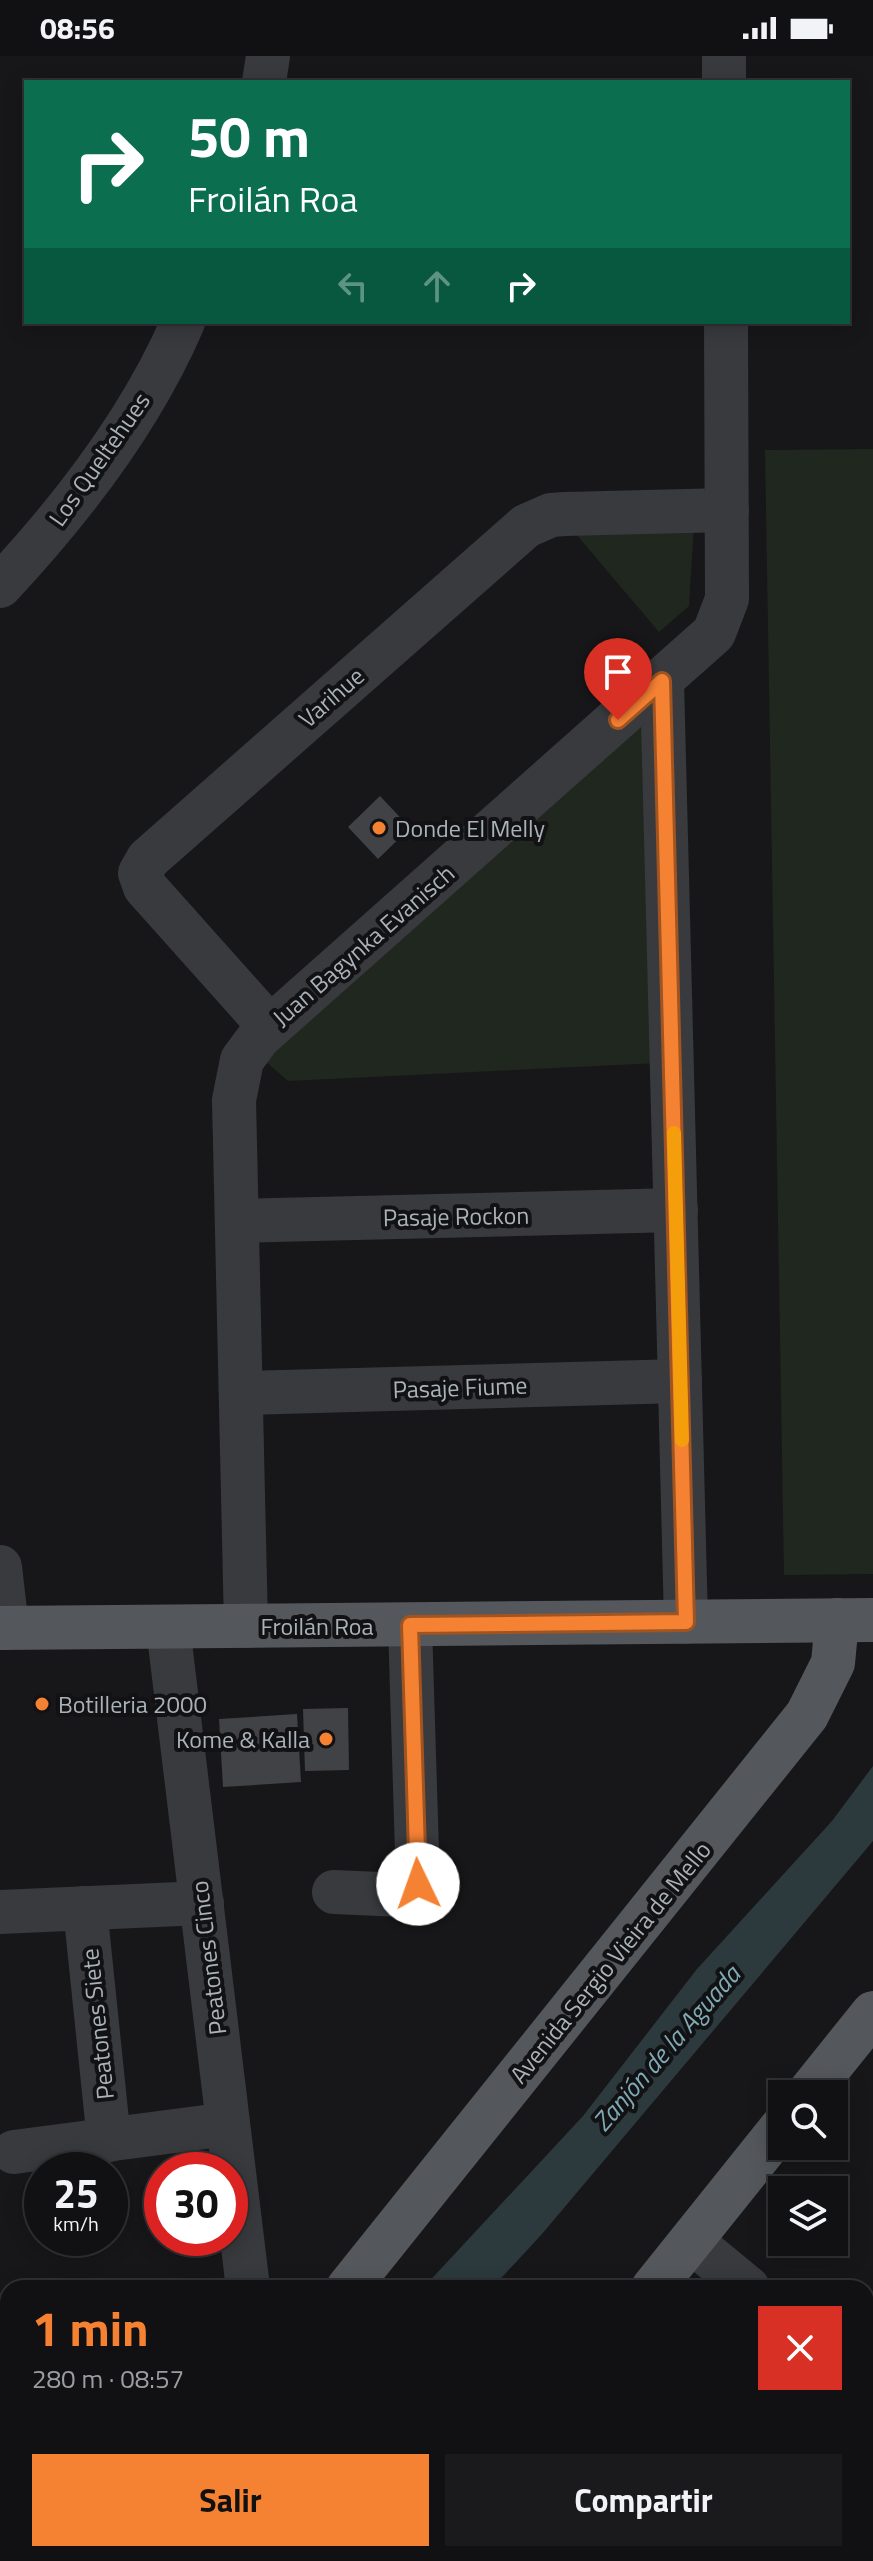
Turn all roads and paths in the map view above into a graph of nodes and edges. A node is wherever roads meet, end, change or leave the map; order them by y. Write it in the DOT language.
graph roads {
  1 [pos="268,56"];
  2 [pos="724,56"];
  3 [pos="264,80"];
  4 [pos="724,80"];
  5 [pos="182,324"];
  6 [pos="726,324"];
  7 [pos="727,510"];
  8 [pos="0,586"];
  9 [pos="662,681"];
  10 [pos="270,1027"];
  11 [pos="676,1210"];
  12 [pos="237,1221"];
  13 [pos="680,1381"];
  14 [pos="241,1393"];
  15 [pos="0,1567"];
  16 [pos="855,1620"];
  17 [pos="686,1622"];
  18 [pos="410,1625"];
  19 [pos="246,1626"];
  20 [pos="168,1627"];
  21 [pos="3,1628"];
  22 [pos="334,1892"];
  23 [pos="202,1903"];
  24 [pos="85,1908"];
  25 [pos="0,1912"];
  26 [pos="870,2025"];
  27 [pos="821,2080"];
  28 [pos="228,2124"];
  29 [pos="109,2140"];
  30 [pos="768,2145"];
  31 [pos="14,2152"];
  32 [pos="691,2241"];
  33 [pos="247,2280"];
  34 [pos="354,2280"];
  35 [pos="659,2280"];
  36 [pos="738,2280"];
  1 -- 3 [label="street"];
  2 -- 4 [label="street"];
  5 -- 8 [label="street, Los Queltehues"];
  6 -- 7 [label="street, Juan Bagynka Evanisch"];
  7 -- 9 [label="street, Juan Bagynka Evanisch"];
  7 -- 10 [label="street, Varihue"];
  9 -- 10 [label="street, Juan Bagynka Evanisch"];
  9 -- 11 [label="street"];
  10 -- 12 [label="street, Juan Bagynka Evanisch"];
  11 -- 12 [label="street, Pasaje Rockon"];
  11 -- 13 [label="street"];
  12 -- 14 [label="street, Juan Bagynka Evanisch"];
  13 -- 14 [label="street, Pasaje Fiume"];
  13 -- 17 [label="street"];
  14 -- 19 [label="street, Juan Bagynka Evanisch"];
  15 -- 21 [label="street"];
  16 -- 17 [label="main road, Froilán Roa"];
  16 -- 34 [label="main road, Avenida Sergio Vieira de Mello"];
  17 -- 18 [label="main road, Froilán Roa"];
  18 -- 19 [label="main road, Froilán Roa"];
  18 -- 22 [label="street"];
  19 -- 20 [label="main road, Froilán Roa"];
  20 -- 21 [label="main road, Froilán Roa"];
  20 -- 23 [label="street, Peatones Cinco"];
  23 -- 24 [label="street"];
  23 -- 28 [label="street, Peatones Cinco"];
  24 -- 25 [label="street"];
  24 -- 29 [label="street, Peatones Siete"];
  26 -- 27 [label="main road"];
  28 -- 29 [label="street"];
  28 -- 33 [label="street, Peatones Cinco"];
  29 -- 31 [label="street"];
  30 -- 32 [label="main road"];
  32 -- 35 [label="main road"];
  32 -- 36 [label="street"];
}
